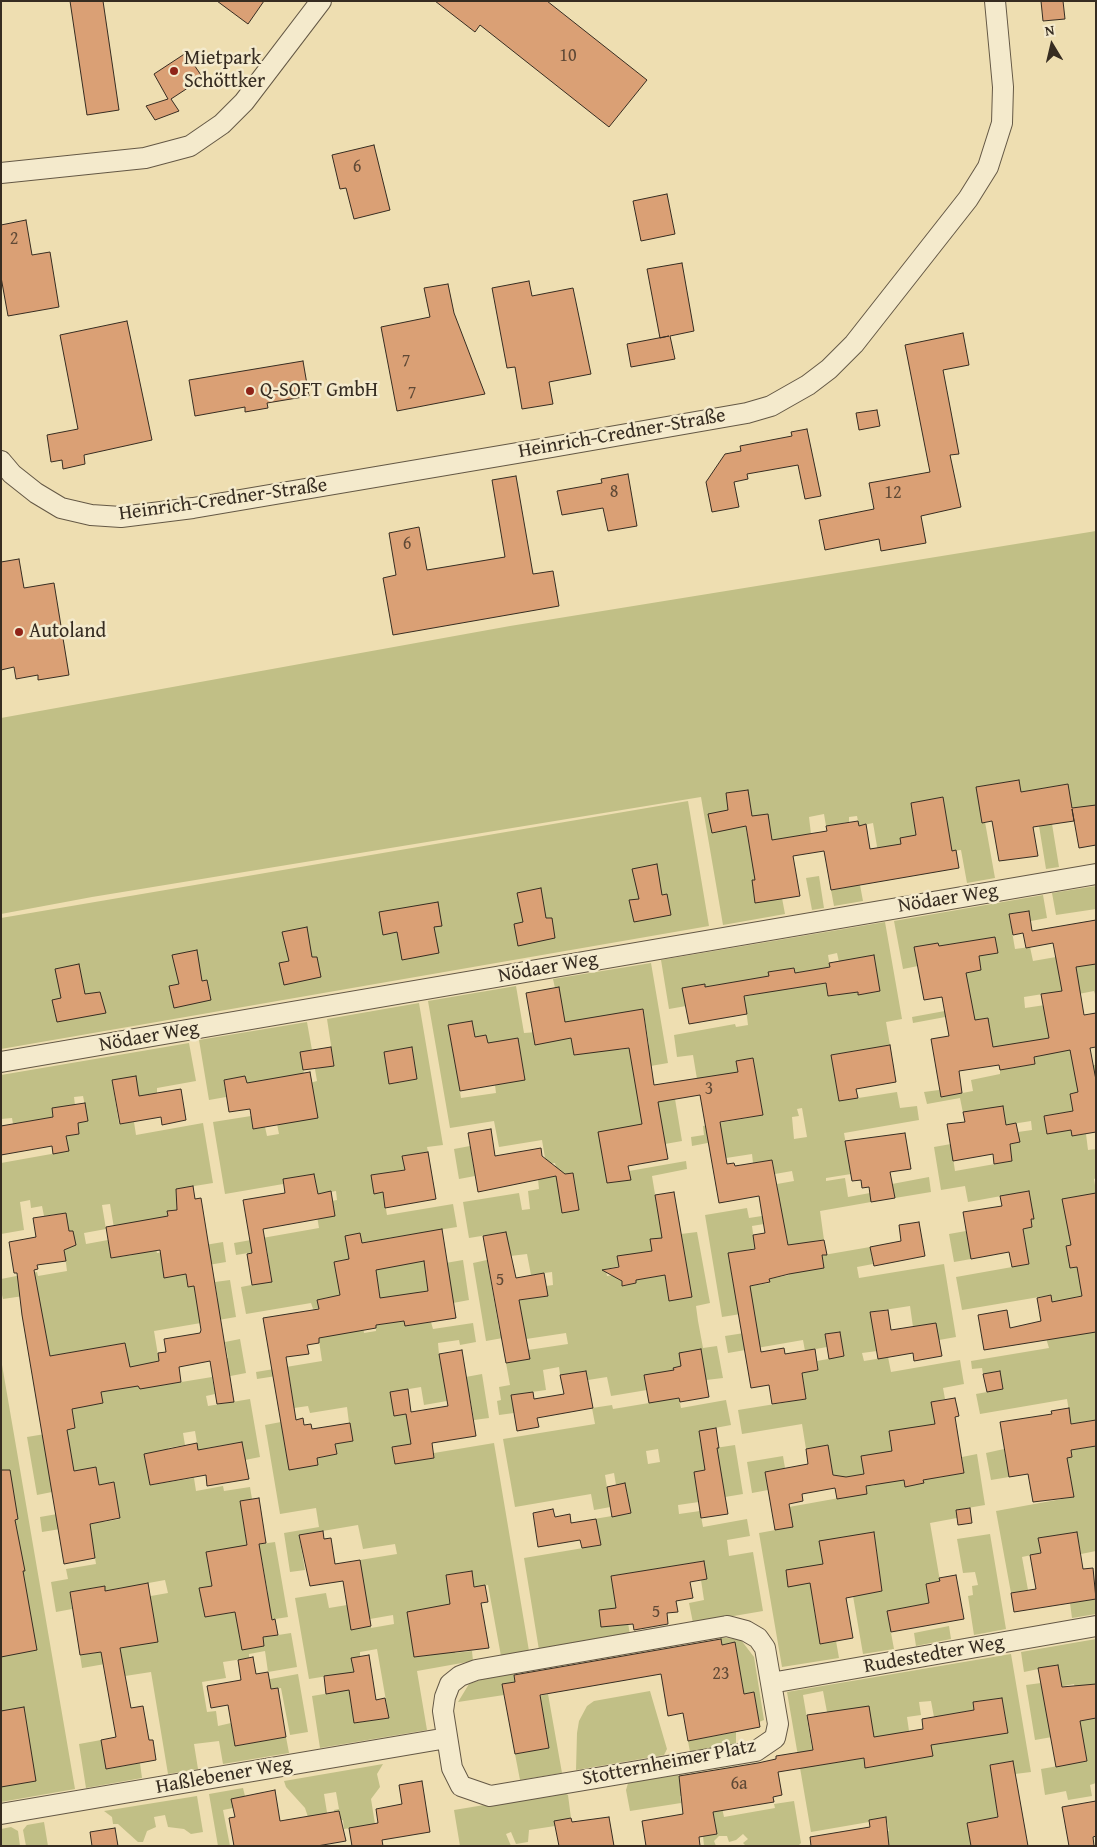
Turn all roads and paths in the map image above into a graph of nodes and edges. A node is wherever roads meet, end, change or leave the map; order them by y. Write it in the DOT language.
graph roads {
  1 [pos="321,1"];
  2 [pos="995,1"];
  3 [pos="1,173"];
  4 [pos="1,461"];
  5 [pos="1096,874"];
  6 [pos="1,1062"];
  7 [pos="1096,1626"];
  8 [pos="771,1683"];
  9 [pos="448,1738"];
  10 [pos="1,1814"];
  1 -- 3 [label="street"];
  2 -- 4 [label="street, Heinrich-Credner-Straße"];
  5 -- 6 [label="street, Nödaer Weg"];
  7 -- 8 [label="street, Rudestedter Weg"];
  8 -- 9 [label="street, Stotternheimer Platz"];
  8 -- 9 [label="street, Stotternheimer Platz"];
  9 -- 10 [label="street, Haßlebener Weg"];
}
